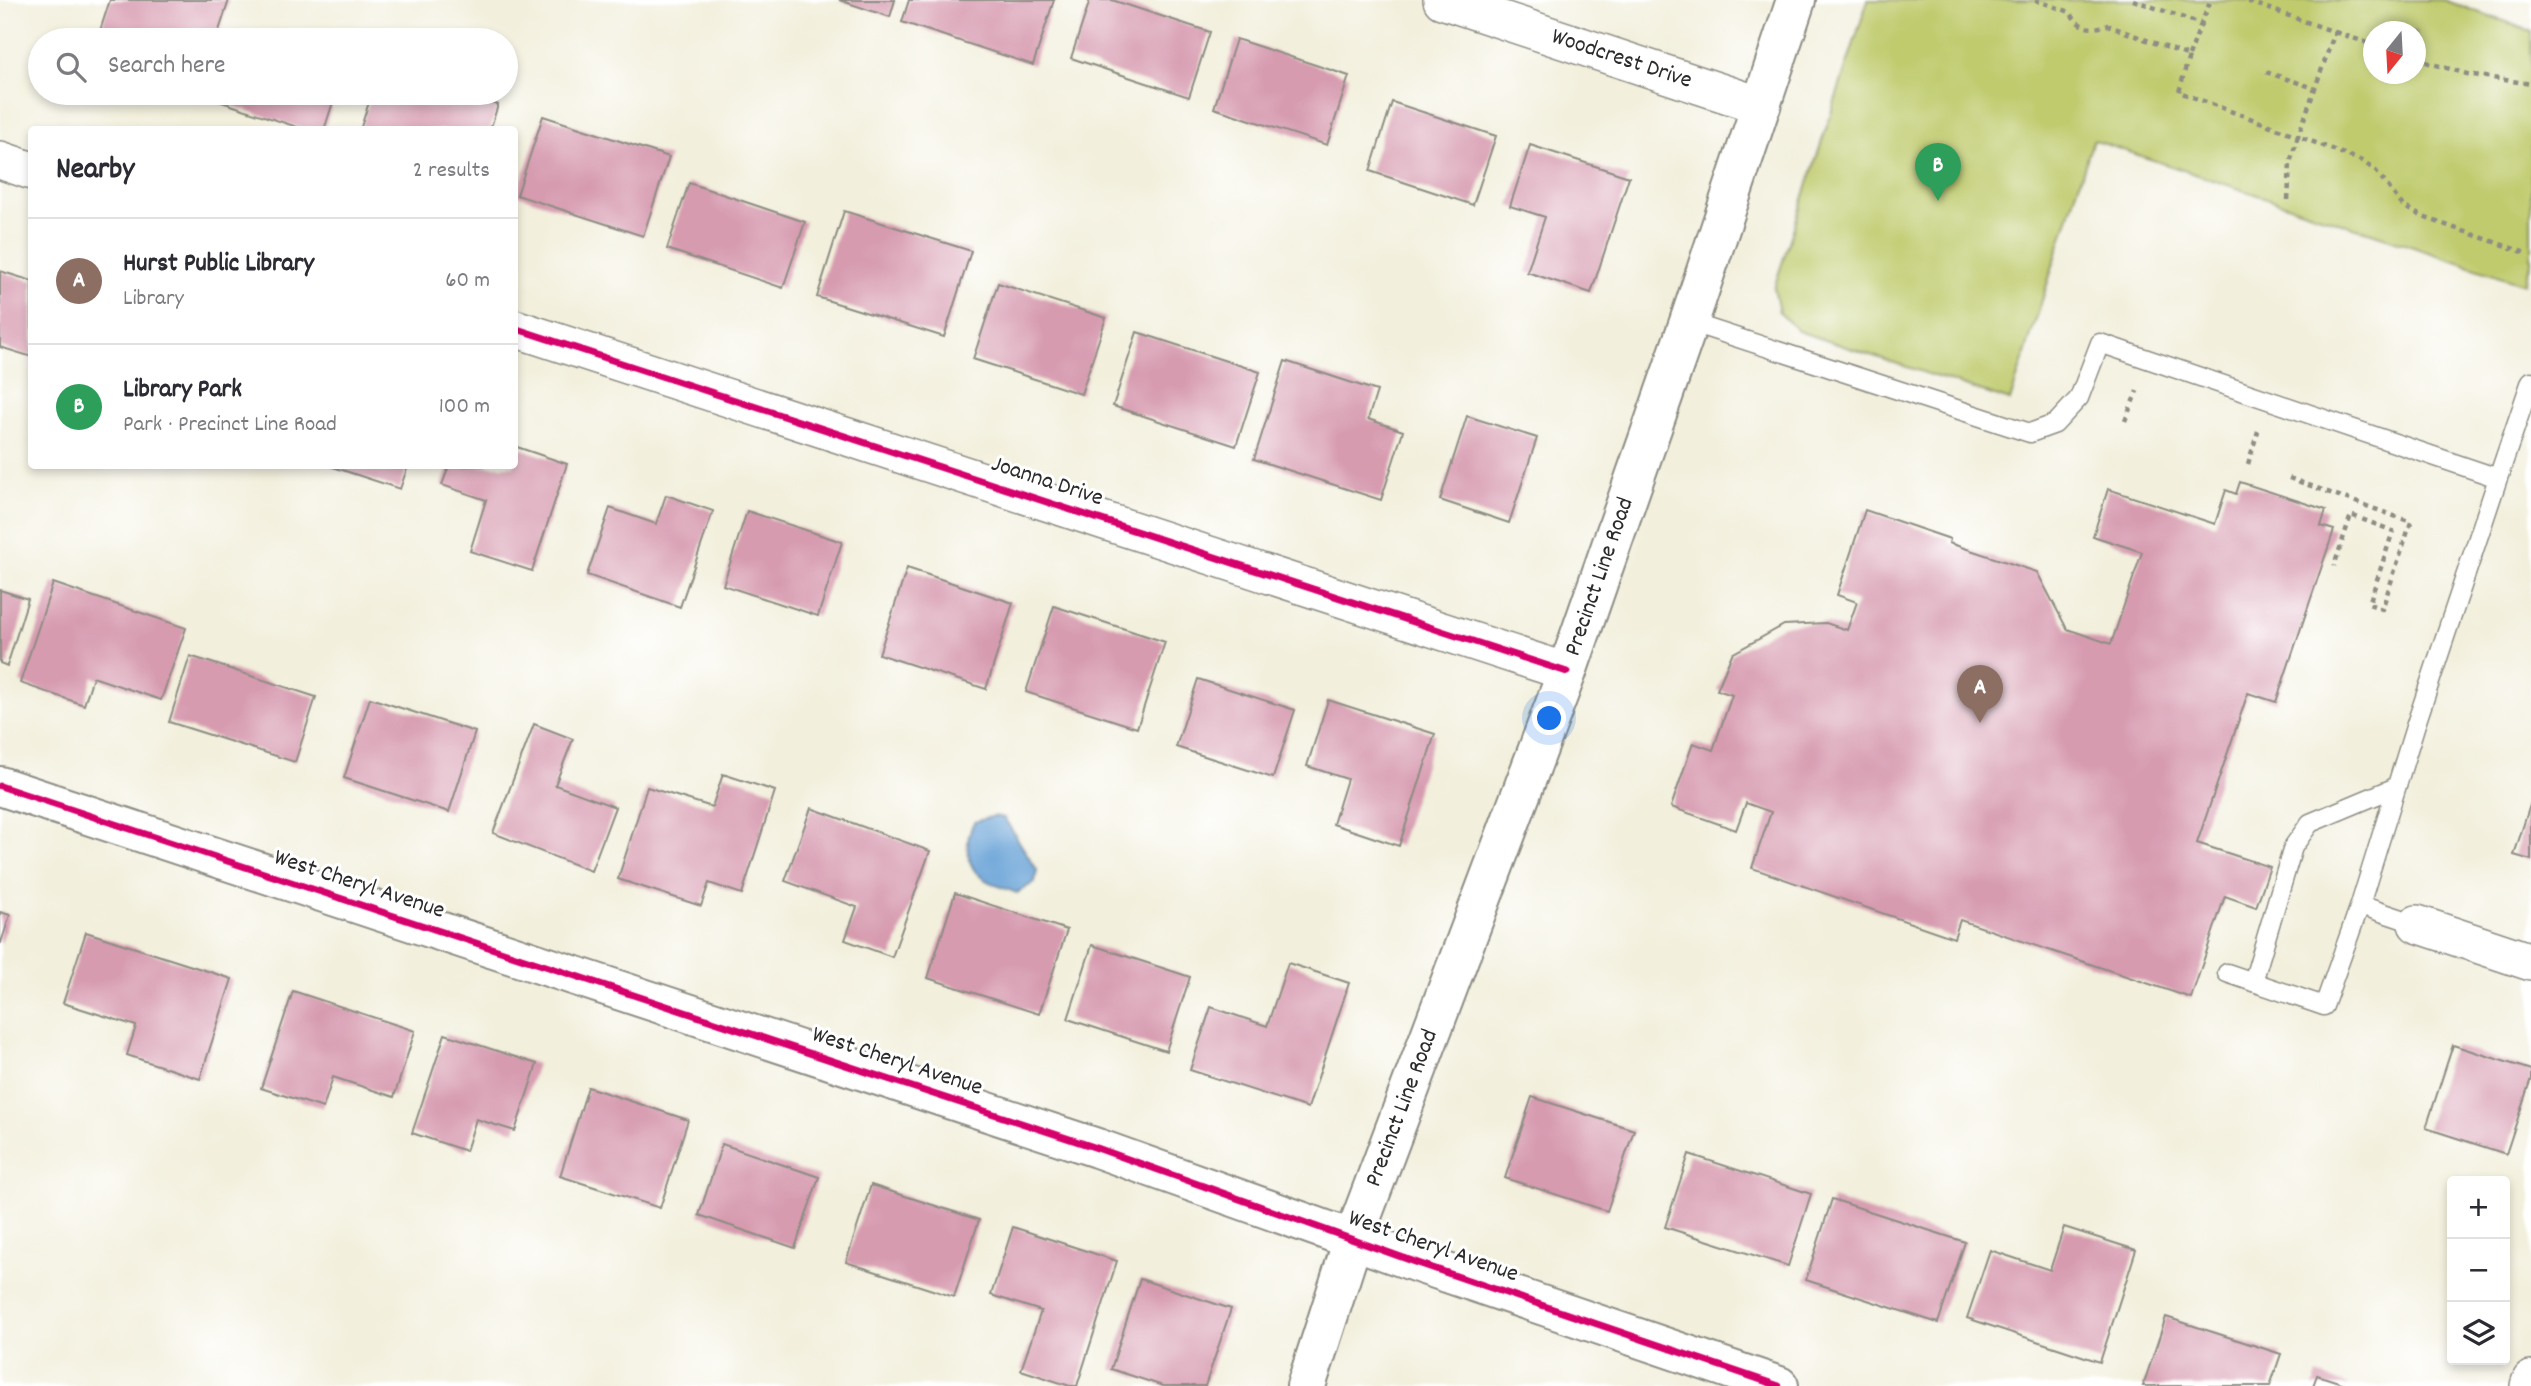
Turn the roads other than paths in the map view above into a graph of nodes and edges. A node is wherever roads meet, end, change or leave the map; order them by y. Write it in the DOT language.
graph roads {
  1 [pos="1442,0"];
  2 [pos="1796,0"];
  3 [pos="1762,106"];
  4 [pos="0,160"];
  5 [pos="28,170"];
  6 [pos="1689,323"];
  7 [pos="518,329"];
  8 [pos="2531,381"];
  9 [pos="2498,478"];
  10 [pos="1567,672"];
  11 [pos="0,786"];
  12 [pos="2396,787"];
  13 [pos="2360,905"];
  14 [pos="2417,924"];
  15 [pos="2531,962"];
  16 [pos="2227,973"];
  17 [pos="2253,982"];
  18 [pos="1353,1240"];
  19 [pos="2531,1380"];
  20 [pos="1306,1386"];
  21 [pos="1779,1386"];
  22 [pos="2529,1386"];
  1 -- 3 [label="street, Woodcrest Drive"];
  2 -- 3 [label="street, Precinct Line Road"];
  3 -- 6 [label="street, Precinct Line Road"];
  4 -- 5 [label="street"];
  6 -- 9 [label="lane"];
  6 -- 10 [label="street, Precinct Line Road"];
  7 -- 10 [label="street, Joanna Drive"];
  8 -- 9 [label="lane"];
  9 -- 12 [label="lane"];
  10 -- 18 [label="street, Precinct Line Road"];
  11 -- 18 [label="street, West Cheryl Avenue"];
  12 -- 13 [label="lane"];
  12 -- 17 [label="lane"];
  13 -- 14 [label="lane"];
  13 -- 17 [label="lane"];
  14 -- 15 [label="street"];
  16 -- 17 [label="lane"];
  18 -- 20 [label="street, Precinct Line Road"];
  18 -- 21 [label="street, West Cheryl Avenue"];
  19 -- 22 [label="street"];
}
